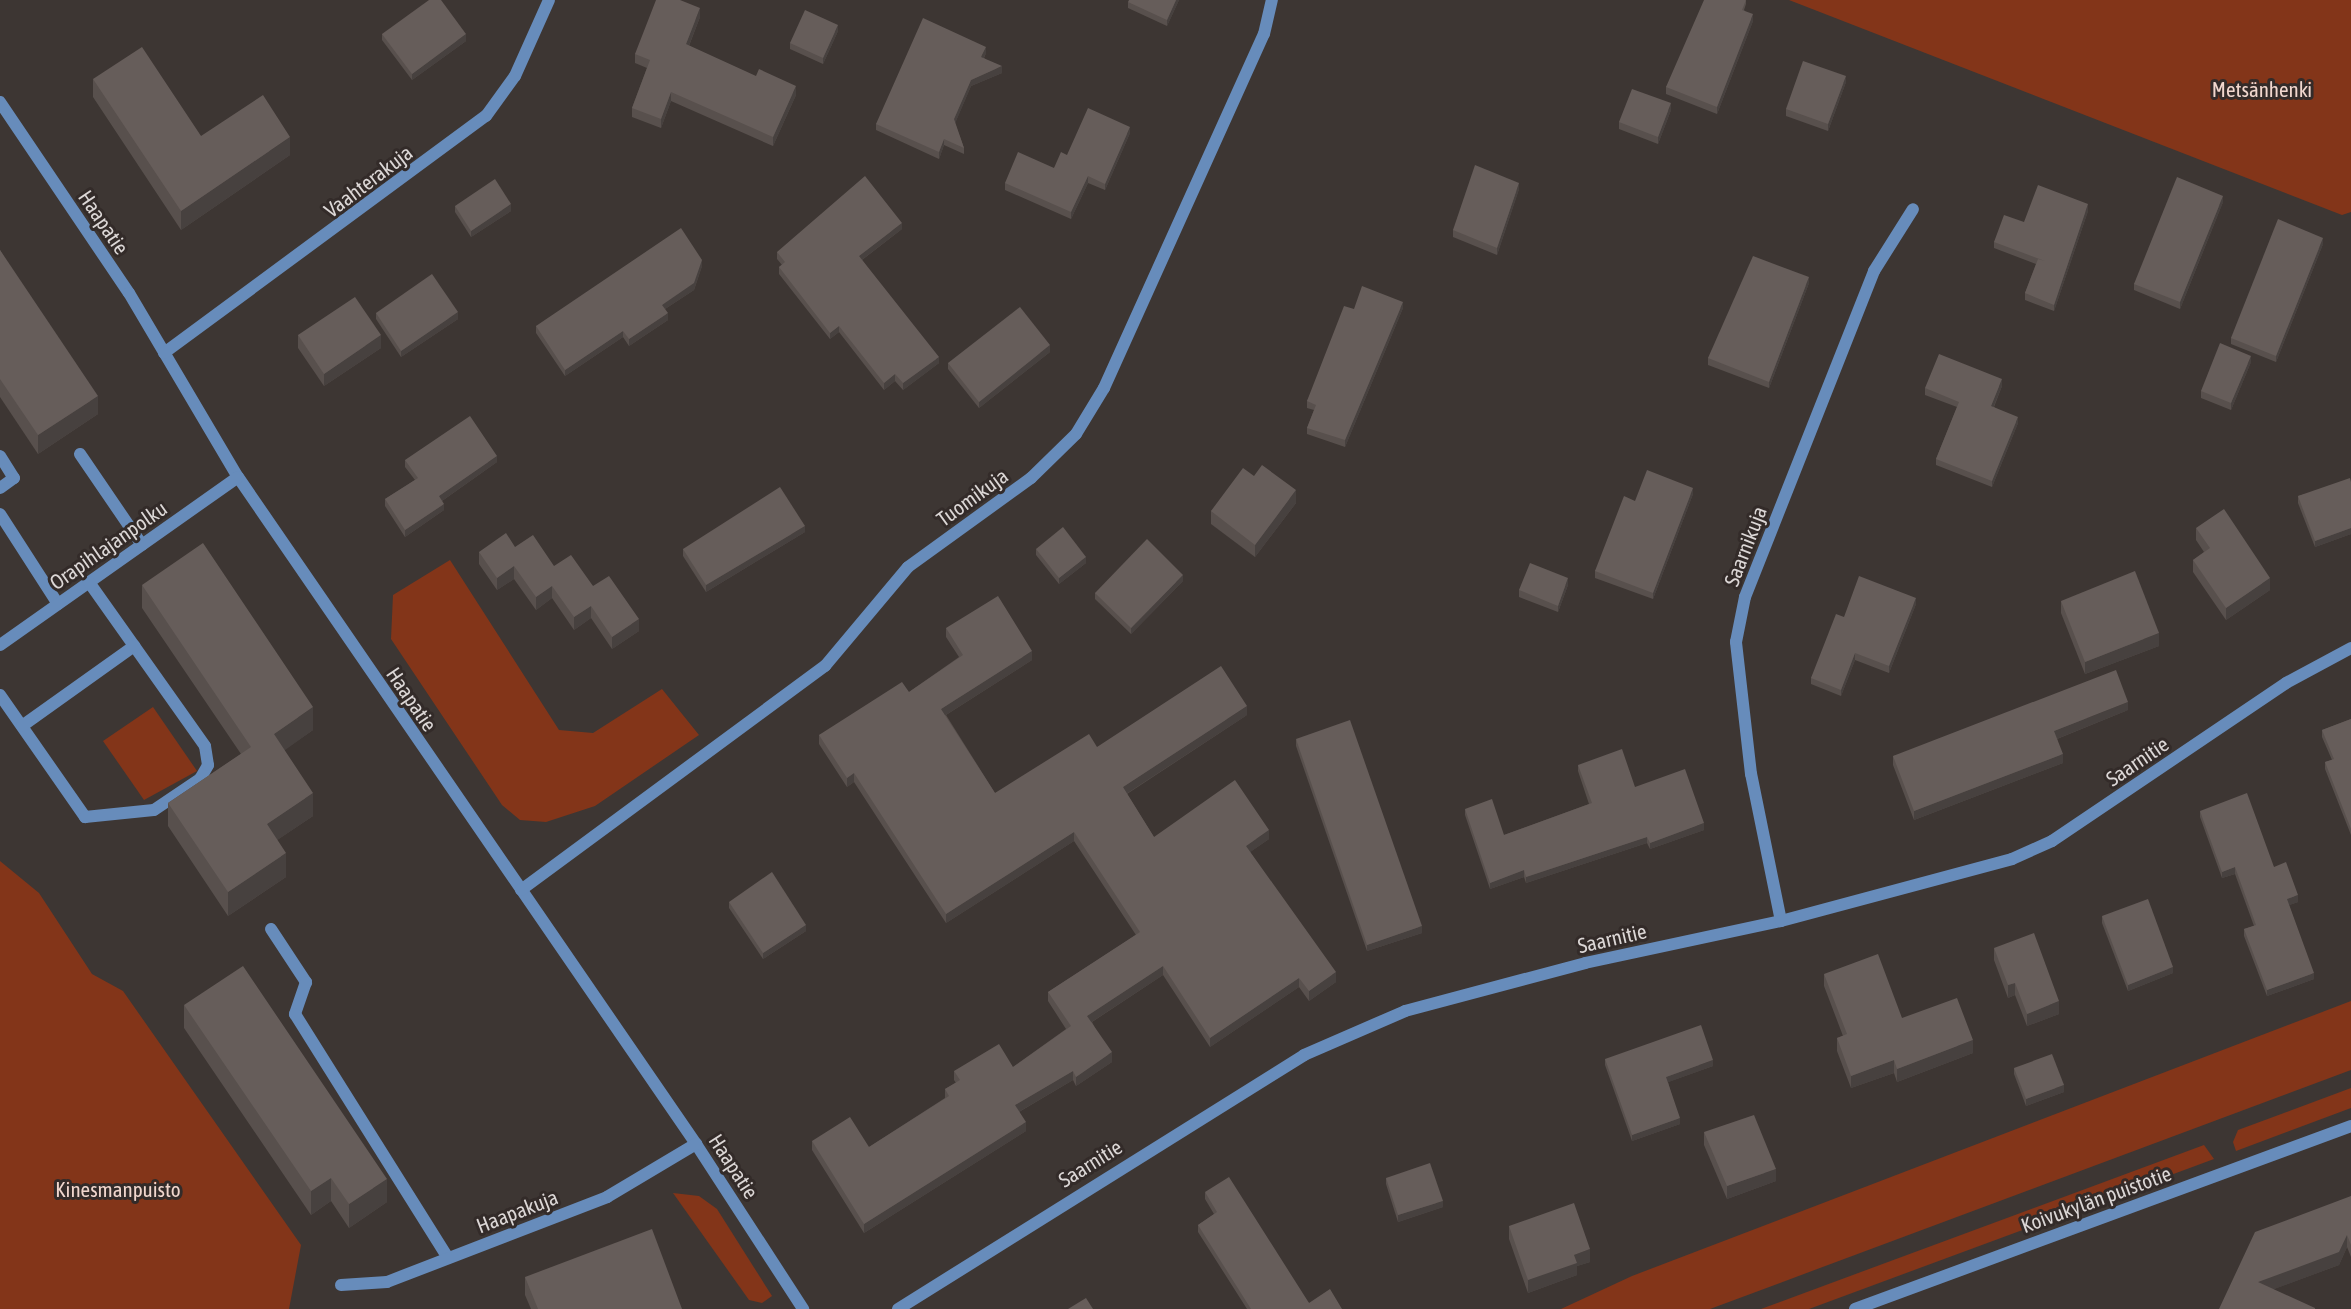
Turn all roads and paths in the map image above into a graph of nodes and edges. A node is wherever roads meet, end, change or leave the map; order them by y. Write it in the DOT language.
graph roads {
  1 [pos="549,0"];
  2 [pos="1272,0"];
  3 [pos="0,102"];
  4 [pos="1913,209"];
  5 [pos="164,353"];
  6 [pos="80,454"];
  7 [pos="0,456"];
  8 [pos="237,477"];
  9 [pos="0,488"];
  10 [pos="0,514"];
  11 [pos="142,545"];
  12 [pos="89,582"];
  13 [pos="58,604"];
  14 [pos="0,645"];
  15 [pos="134,646"];
  16 [pos="2351,648"];
  17 [pos="0,695"];
  18 [pos="22,726"];
  19 [pos="521,890"];
  20 [pos="1781,920"];
  21 [pos="271,929"];
  22 [pos="2351,1125"];
  23 [pos="696,1144"];
  24 [pos="448,1258"];
  25 [pos="341,1284"];
  26 [pos="803,1309"];
  27 [pos="898,1309"];
  28 [pos="1855,1309"];
  1 -- 5 [label="street, Vaahterakuja"];
  2 -- 19 [label="street, Tuomikuja"];
  3 -- 5 [label="street, Haapatie"];
  4 -- 20 [label="street, Saarnikuja"];
  5 -- 8 [label="street, Haapatie"];
  6 -- 11 [label="street"];
  7 -- 9 [label="street"];
  8 -- 11 [label="street, Orapihlajanpolku"];
  8 -- 19 [label="street, Haapatie"];
  10 -- 13 [label="street"];
  11 -- 12 [label="street, Orapihlajanpolku"];
  12 -- 13 [label="street, Orapihlajanpolku"];
  12 -- 15 [label="street"];
  13 -- 14 [label="street, Orapihlajanpolku"];
  15 -- 18 [label="street"];
  15 -- 18 [label="street"];
  16 -- 20 [label="street, Saarnitie"];
  17 -- 18 [label="street"];
  19 -- 23 [label="street, Haapatie"];
  20 -- 27 [label="street, Saarnitie"];
  21 -- 24 [label="street"];
  22 -- 28 [label="street, Koivukylän puistotie"];
  23 -- 24 [label="street, Haapakuja"];
  23 -- 26 [label="street, Haapatie"];
  24 -- 25 [label="street, Haapakuja"];
}
